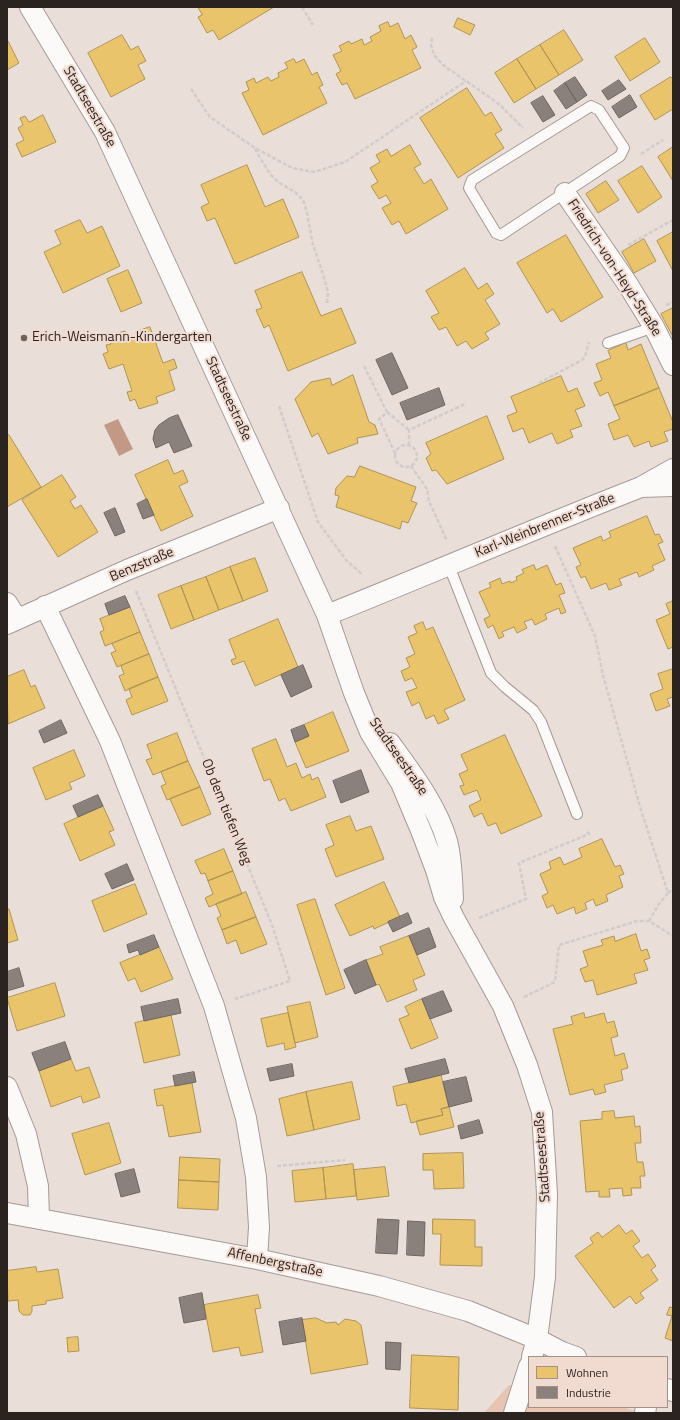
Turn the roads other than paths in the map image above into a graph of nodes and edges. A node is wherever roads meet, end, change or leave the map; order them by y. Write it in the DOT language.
graph roads {
  1 [pos="30,7"];
  2 [pos="565,193"];
  3 [pos="654,327"];
  4 [pos="608,344"];
  5 [pos="673,365"];
  6 [pos="673,469"];
  7 [pos="673,486"];
  8 [pos="641,487"];
  9 [pos="278,508"];
  10 [pos="453,564"];
  11 [pos="45,606"];
  12 [pos="10,615"];
  13 [pos="327,615"];
  14 [pos="577,814"];
  15 [pos="7,1087"];
  16 [pos="7,1213"];
  17 [pos="39,1219"];
  18 [pos="257,1259"];
  19 [pos="534,1348"];
  20 [pos="573,1356"];
  21 [pos="528,1369"];
  22 [pos="514,1413"];
  1 -- 9 [label="street, Stadtseestraße"];
  2 -- 2 [label="lane, Friedrich-von-Heyd-Straße"];
  2 -- 3 [label="street, Friedrich-von-Heyd-Straße"];
  3 -- 4 [label="lane"];
  3 -- 5 [label="street, Friedrich-von-Heyd-Straße"];
  6 -- 8 [label="street, Karl-Weinbrenner-Straße"];
  7 -- 8 [label="street, Karl-Weinbrenner-Straße"];
  8 -- 10 [label="street, Karl-Weinbrenner-Straße"];
  9 -- 11 [label="street, Benzstraße"];
  9 -- 13 [label="street, Stadtseestraße"];
  10 -- 13 [label="street, Karl-Weinbrenner-Straße"];
  10 -- 14 [label="lane"];
  11 -- 12 [label="street, Benzstraße"];
  11 -- 18 [label="street"];
  13 -- 19 [label="street, Stadtseestraße"];
  15 -- 17 [label="street"];
  16 -- 17 [label="street, Affenbergstraße"];
  17 -- 18 [label="street, Affenbergstraße"];
  18 -- 19 [label="street, Affenbergstraße"];
  19 -- 20 [label="street, Affenbergstraße"];
  21 -- 22 [label="street"];
}
